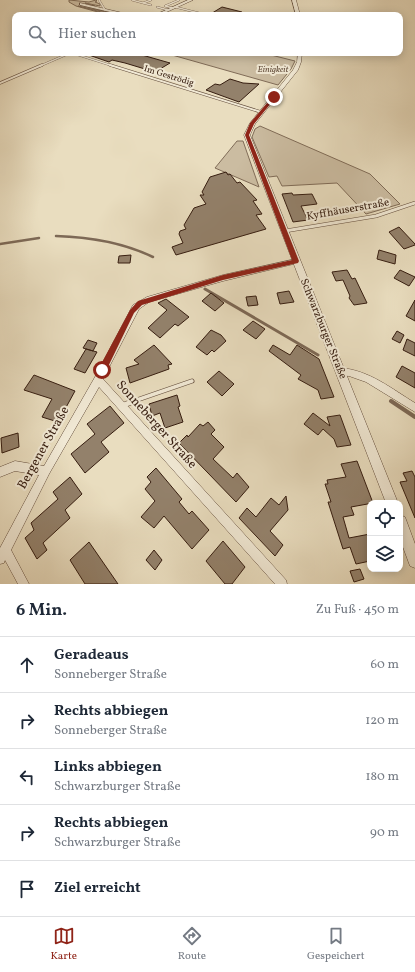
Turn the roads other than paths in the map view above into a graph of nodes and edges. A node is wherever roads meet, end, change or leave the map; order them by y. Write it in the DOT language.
graph roads {
  1 [pos="99,0"];
  2 [pos="132,0"];
  3 [pos="151,0"];
  4 [pos="179,0"];
  5 [pos="192,0"];
  6 [pos="294,0"];
  7 [pos="143,3"];
  8 [pos="82,4"];
  9 [pos="151,5"];
  10 [pos="157,7"];
  11 [pos="174,8"];
  12 [pos="105,10"];
  13 [pos="168,10"];
  14 [pos="114,12"];
  15 [pos="164,12"];
  16 [pos="193,12"];
  17 [pos="297,12"];
  18 [pos="64,56"];
  19 [pos="81,56"];
  20 [pos="300,56"];
  21 [pos="0,83"];
  22 [pos="261,112"];
  23 [pos="415,204"];
  24 [pos="284,231"];
  25 [pos="296,261"];
  26 [pos="341,372"];
  27 [pos="98,380"];
  28 [pos="192,381"];
  29 [pos="121,406"];
  30 [pos="415,408"];
  31 [pos="0,472"];
  32 [pos="46,472"];
  33 [pos="391,500"];
  34 [pos="403,530"];
  35 [pos="2,555"];
  36 [pos="415,561"];
  37 [pos="24,584"];
  38 [pos="282,584"];
  1 -- 12 [label="lane"];
  2 -- 7 [label="lane"];
  3 -- 7 [label="lane"];
  4 -- 11 [label="lane"];
  5 -- 11 [label="street"];
  6 -- 17 [label="street"];
  7 -- 9 [label="lane"];
  8 -- 12 [label="street"];
  10 -- 13 [label="lane"];
  11 -- 13 [label="street"];
  11 -- 16 [label="lane"];
  12 -- 14 [label="street"];
  13 -- 15 [label="street"];
  18 -- 21 [label="lane, Im Geströdig"];
  19 -- 22 [label="lane, Im Geströdig"];
  20 -- 22 [label="street, Schwarzburger Straße"];
  22 -- 24 [label="street, Schwarzburger Straße"];
  23 -- 24 [label="lane, Kyffhäuserstraße"];
  24 -- 25 [label="street, Schwarzburger Straße"];
  25 -- 26 [label="street, Schwarzburger Straße"];
  25 -- 27 [label="street"];
  26 -- 30 [label="street"];
  26 -- 33 [label="street, Schwarzburger Straße"];
  27 -- 29 [label="street, Sonneberger Straße"];
  27 -- 32 [label="street, Bergener Straße"];
  28 -- 29 [label="lane"];
  29 -- 38 [label="street, Sonneberger Straße"];
  31 -- 32 [label="street"];
  32 -- 35 [label="street, Bergener Straße"];
  34 -- 36 [label="street"];
  35 -- 37 [label="street, Bergener Straße"];
}
